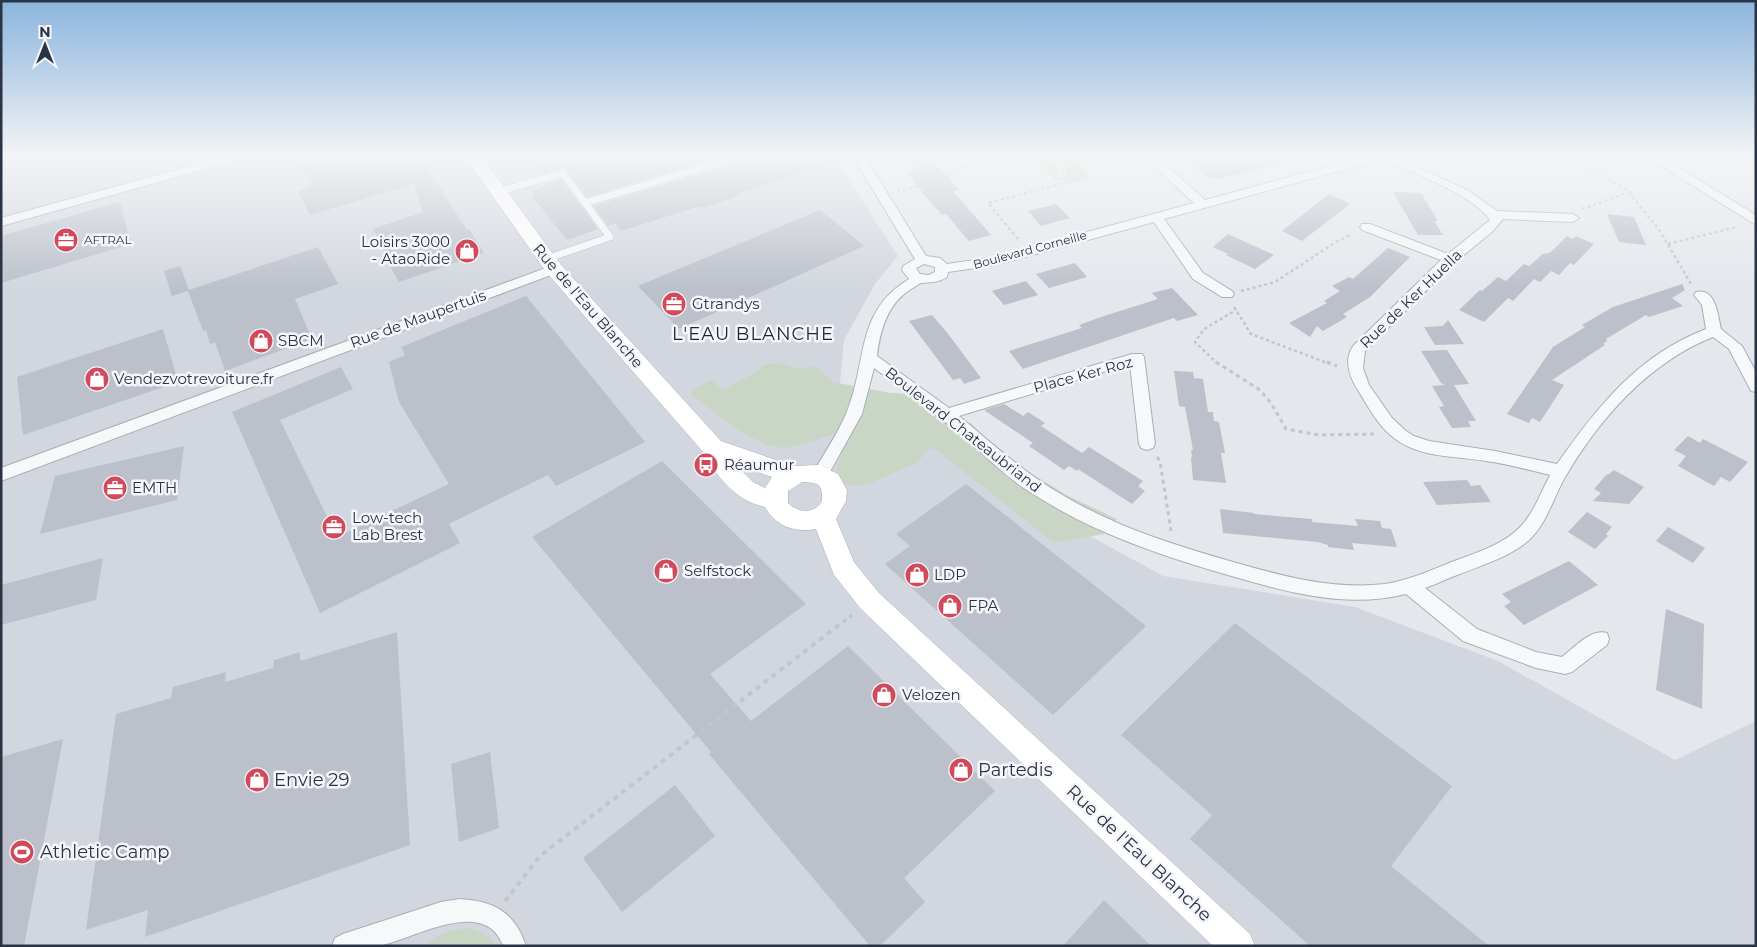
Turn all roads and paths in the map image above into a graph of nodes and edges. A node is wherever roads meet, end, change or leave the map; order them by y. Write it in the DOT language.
graph roads {
  1 [pos="73,201"];
  2 [pos="505,201"];
  3 [pos="591,201"];
  4 [pos="886,201"];
  5 [pos="995,201"];
  6 [pos="1199,201"];
  7 [pos="1213,201"];
  8 [pos="1476,201"];
  9 [pos="1603,201"];
  10 [pos="1636,201"];
  11 [pos="1725,201"];
  12 [pos="585,203"];
  13 [pos="1202,204"];
  14 [pos="1496,215"];
  15 [pos="1156,216"];
  16 [pos="1573,218"];
  17 [pos="1756,220"];
  18 [pos="1,222"];
  19 [pos="1366,227"];
  20 [pos="1738,227"];
  21 [pos="1668,244"];
  22 [pos="1029,252"];
  23 [pos="1450,259"];
  24 [pos="922,260"];
  25 [pos="550,264"];
  26 [pos="943,269"];
  27 [pos="918,278"];
  28 [pos="1227,294"];
  29 [pos="1701,295"];
  30 [pos="1714,331"];
  31 [pos="870,358"];
  32 [pos="1323,361"];
  33 [pos="1756,387"];
  34 [pos="946,414"];
  35 [pos="1400,435"];
  36 [pos="1147,444"];
  37 [pos="713,447"];
  38 [pos="1560,471"];
  39 [pos="1,475"];
  40 [pos="808,475"];
  41 [pos="774,500"];
  42 [pos="822,516"];
  43 [pos="1174,552"];
  44 [pos="1410,587"];
  45 [pos="870,600"];
  46 [pos="1600,640"];
  47 [pos="492,917"];
  48 [pos="343,946"];
  49 [pos="514,946"];
  50 [pos="1238,946"];
  1 -- 18 [label="street"];
  2 -- 25 [label="street, Rue de l'Eau Blanche"];
  3 -- 12 [label="lane"];
  4 -- 24 [label="street"];
  5 -- 22 [label="path"];
  6 -- 13 [label="street"];
  7 -- 13 [label="street, Boulevard Corneille"];
  8 -- 14 [label="street"];
  9 -- 16 [label="path"];
  10 -- 21 [label="path"];
  11 -- 17 [label="street"];
  12 -- 25 [label="lane"];
  13 -- 15 [label="street, Boulevard Corneille"];
  14 -- 16 [label="street"];
  14 -- 23 [label="street, Rue de Ker Huella"];
  15 -- 22 [label="street, Boulevard Corneille"];
  15 -- 28 [label="street"];
  19 -- 23 [label="street"];
  19 -- 28 [label="path"];
  20 -- 21 [label="path"];
  21 -- 29 [label="path"];
  22 -- 26 [label="street, Boulevard Corneille"];
  23 -- 35 [label="street, Rue de Ker Huella"];
  24 -- 26 [label="street"];
  24 -- 27 [label="street"];
  25 -- 37 [label="street, Rue de l'Eau Blanche"];
  25 -- 39 [label="street, Rue de Maupertuis"];
  26 -- 27 [label="street"];
  27 -- 31 [label="street"];
  29 -- 30 [label="street"];
  30 -- 33 [label="street"];
  30 -- 38 [label="street, Boulevard Chateaubriand"];
  31 -- 34 [label="street, Boulevard Chateaubriand"];
  31 -- 40 [label="street"];
  32 -- 35 [label="path"];
  34 -- 36 [label="street, Place Ker Roz"];
  34 -- 43 [label="street, Boulevard Chateaubriand"];
  35 -- 38 [label="street, Rue de Ker Huella"];
  36 -- 43 [label="path"];
  37 -- 40 [label="street, Rue de l'Eau Blanche"];
  37 -- 41 [label="street, Rue de l'Eau Blanche"];
  38 -- 44 [label="street, Boulevard Chateaubriand"];
  40 -- 41 [label="street"];
  40 -- 42 [label="street"];
  41 -- 42 [label="street"];
  42 -- 45 [label="street, Rue de l'Eau Blanche"];
  43 -- 44 [label="street, Boulevard Chateaubriand"];
  44 -- 46 [label="street"];
  45 -- 47 [label="path"];
  45 -- 50 [label="street, Rue de l'Eau Blanche"];
  47 -- 48 [label="street"];
  47 -- 49 [label="street"];
}
